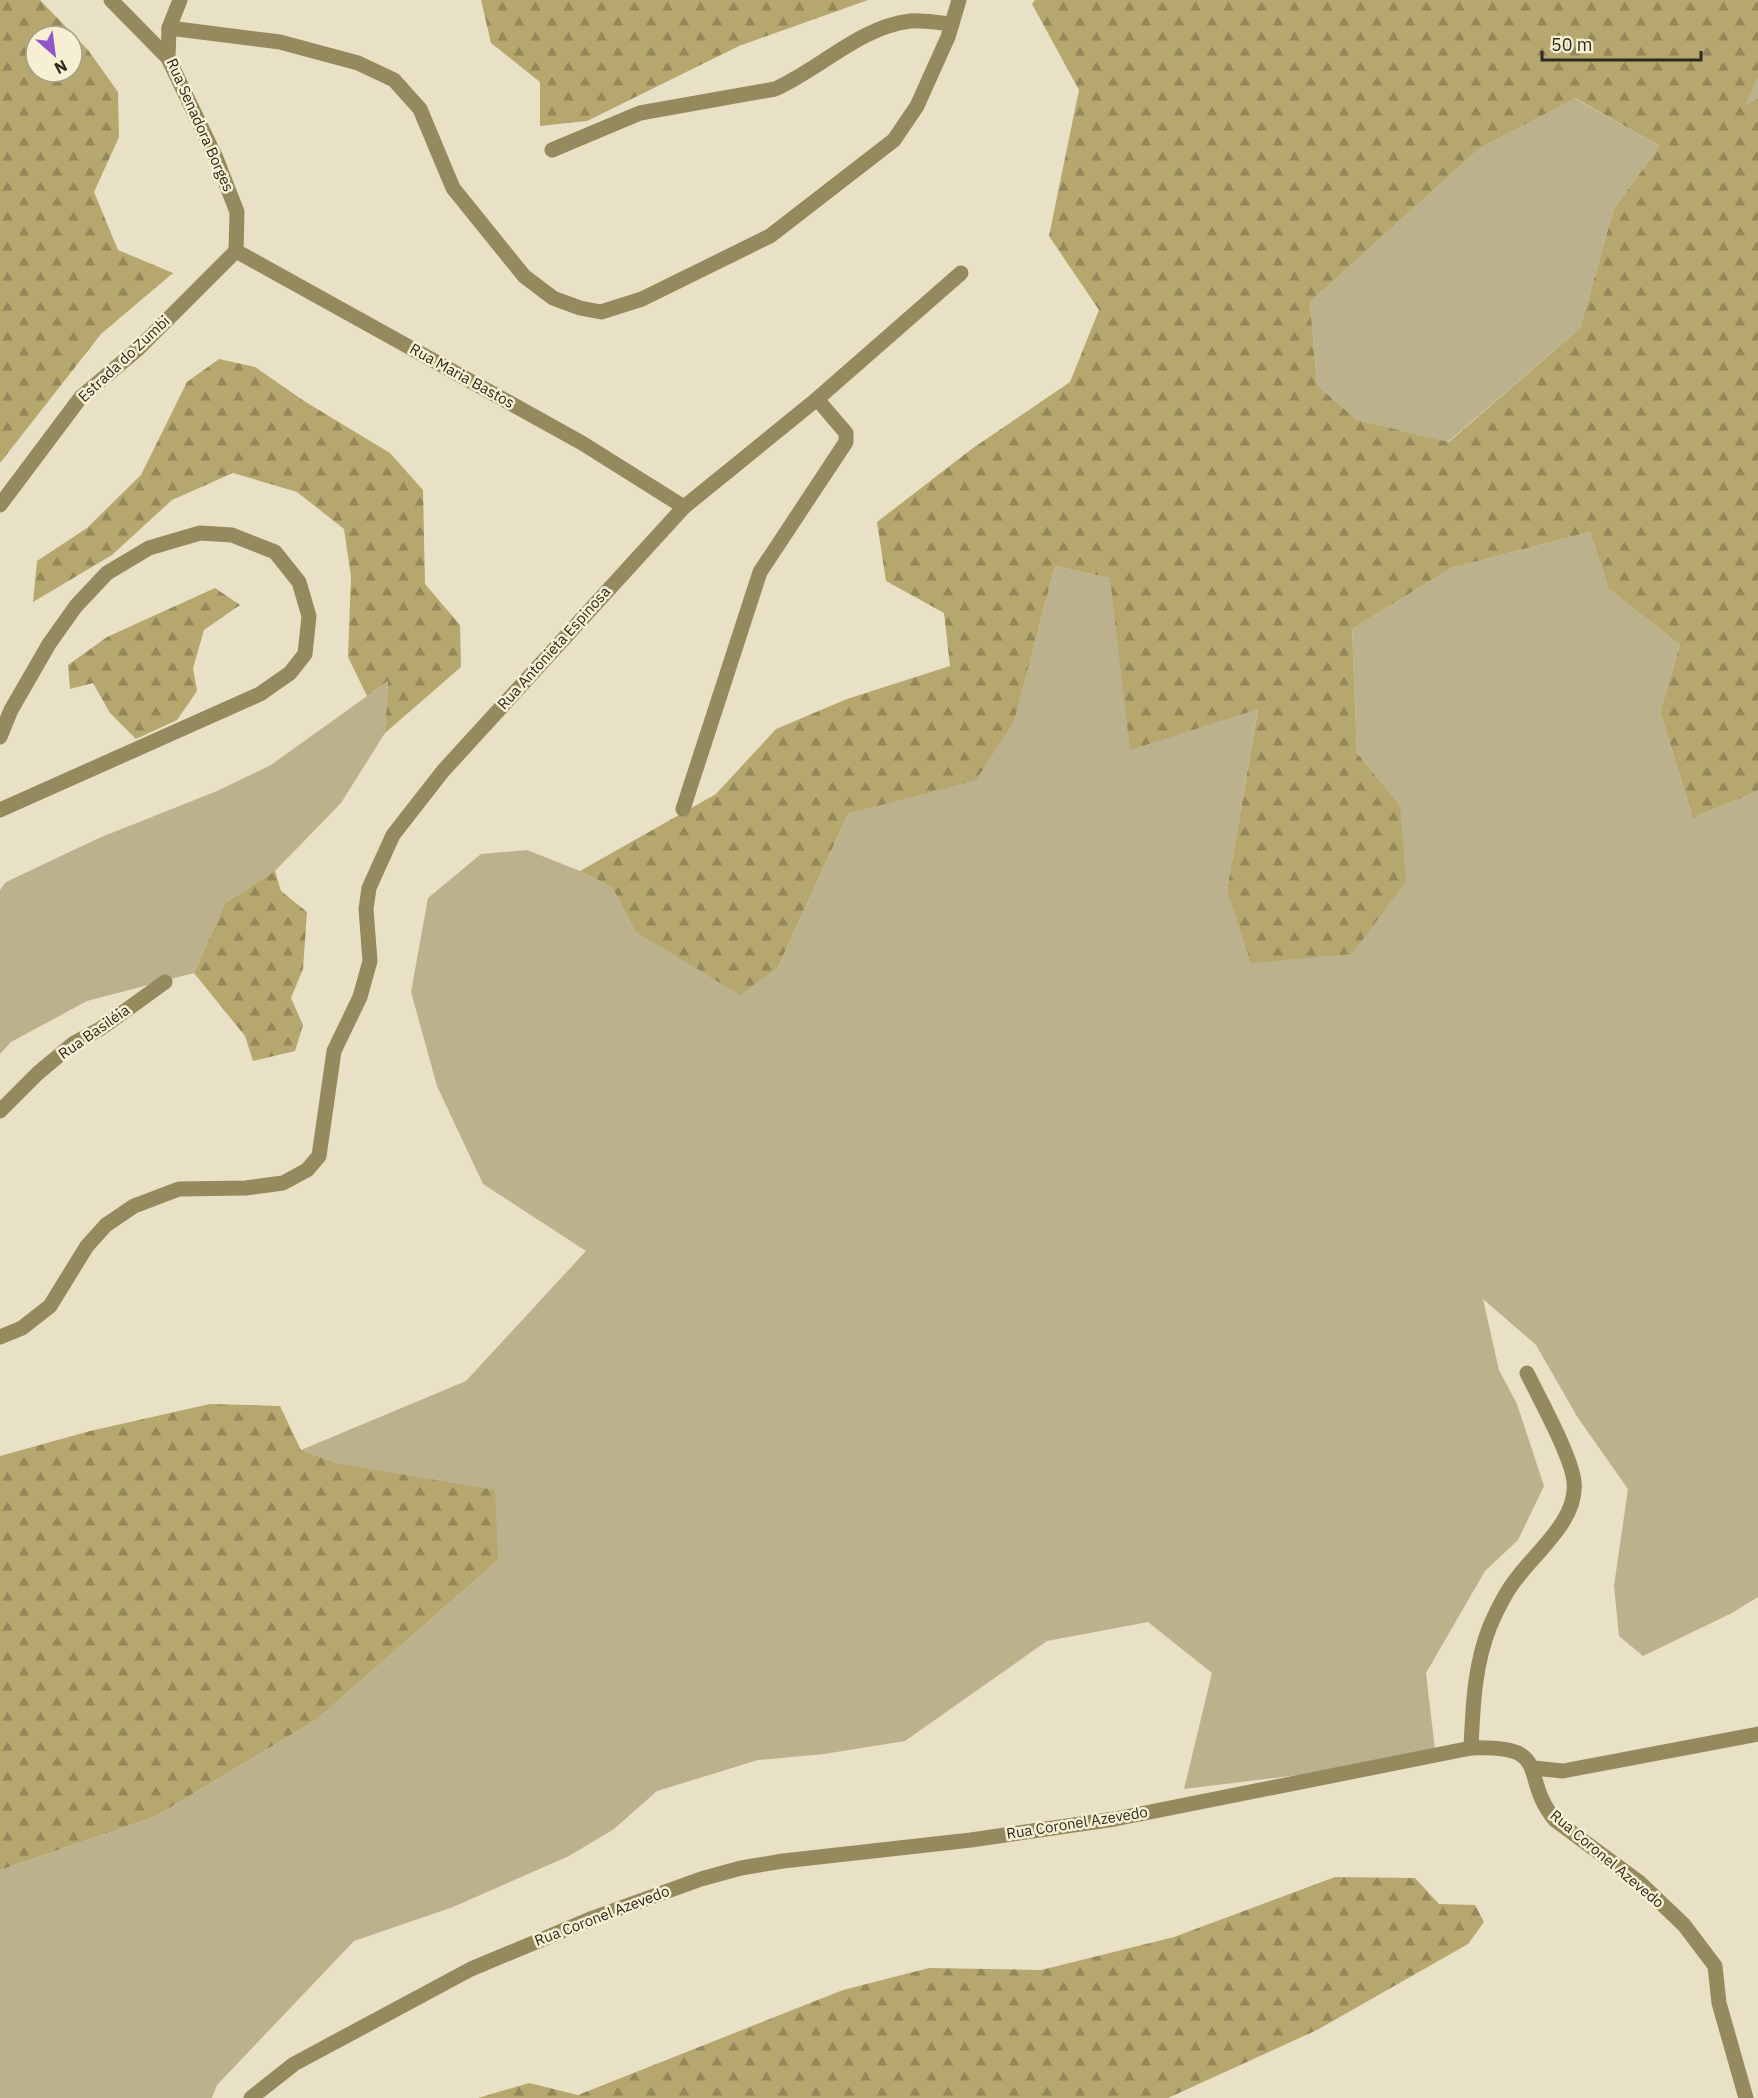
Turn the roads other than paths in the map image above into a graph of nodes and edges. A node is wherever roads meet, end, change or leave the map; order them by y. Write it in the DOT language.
graph roads {
  1 [pos="111,0"];
  2 [pos="180,0"];
  3 [pos="959,0"];
  4 [pos="952,24"];
  5 [pos="169,28"];
  6 [pos="168,58"];
  7 [pos="552,150"];
  8 [pos="236,251"];
  9 [pos="961,273"];
  10 [pos="817,399"];
  11 [pos="0,505"];
  12 [pos="684,507"];
  13 [pos="0,737"];
  14 [pos="683,809"];
  15 [pos="0,810"];
  16 [pos="165,982"];
  17 [pos="0,1111"];
  18 [pos="0,1337"];
  19 [pos="1527,1372"];
  20 [pos="1758,1734"];
  21 [pos="1471,1748"];
  22 [pos="1533,1768"];
  23 [pos="251,2098"];
  24 [pos="1746,2098"];
  1 -- 6 [label="street"];
  2 -- 5 [label="street, Rua Senadora Borges"];
  3 -- 4 [label="street"];
  4 -- 5 [label="street"];
  4 -- 7 [label="street"];
  5 -- 6 [label="street, Rua Senadora Borges"];
  6 -- 8 [label="street, Rua Senadora Borges"];
  8 -- 11 [label="street, Estrada do Zumbi"];
  8 -- 12 [label="street, Rua Maria Bastos"];
  9 -- 10 [label="street, Rua Antonieta Espinosa"];
  10 -- 12 [label="street, Rua Antonieta Espinosa"];
  10 -- 14 [label="street"];
  12 -- 18 [label="street, Rua Antonieta Espinosa"];
  13 -- 15 [label="street"];
  16 -- 17 [label="street, Rua Basiléia"];
  19 -- 21 [label="street"];
  20 -- 22 [label="street"];
  21 -- 22 [label="street, Rua Coronel Azevedo"];
  21 -- 23 [label="street, Rua Coronel Azevedo"];
  22 -- 24 [label="street, Rua Coronel Azevedo"];
}
